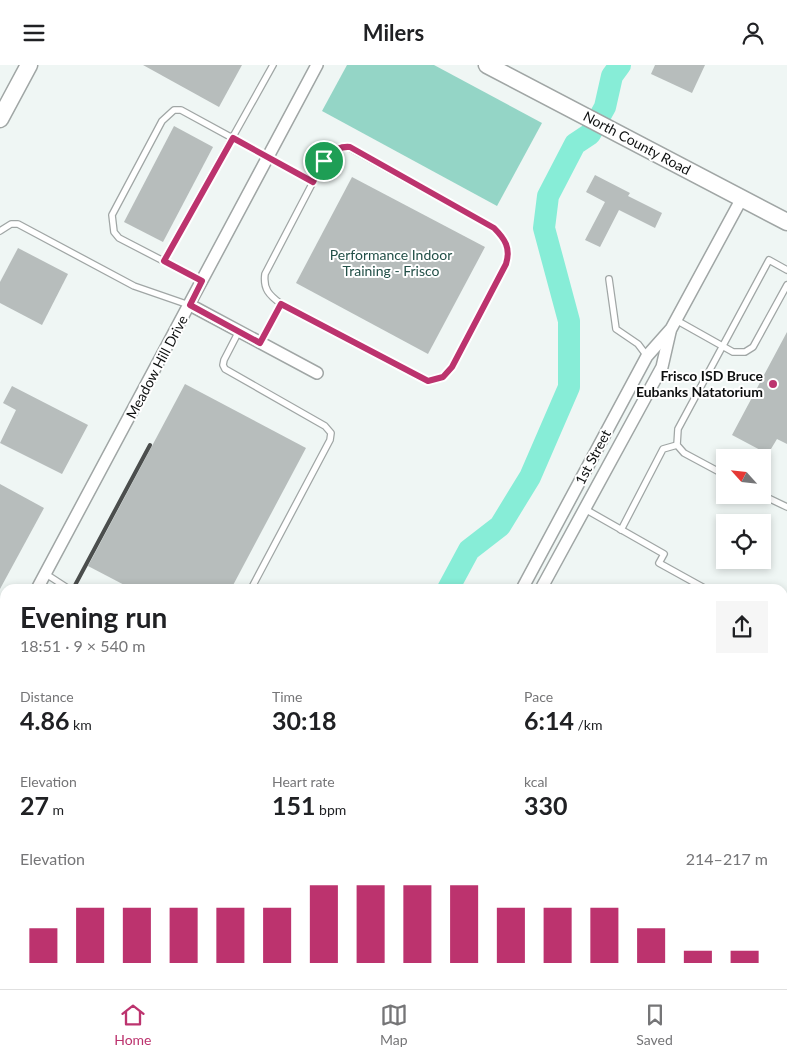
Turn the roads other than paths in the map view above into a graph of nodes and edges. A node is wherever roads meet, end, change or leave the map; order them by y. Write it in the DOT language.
graph roads {
  1 [pos="29,65"];
  2 [pos="273,65"];
  3 [pos="317,65"];
  4 [pos="487,65"];
  5 [pos="0,119"];
  6 [pos="233,138"];
  7 [pos="268,157"];
  8 [pos="313,182"];
  9 [pos="742,198"];
  10 [pos="787,222"];
  11 [pos="0,231"];
  12 [pos="164,261"];
  13 [pos="787,270"];
  14 [pos="609,279"];
  15 [pos="202,281"];
  16 [pos="787,285"];
  17 [pos="281,304"];
  18 [pos="190,305"];
  19 [pos="673,325"];
  20 [pos="239,331"];
  21 [pos="260,343"];
  22 [pos="723,346"];
  23 [pos="647,356"];
  24 [pos="317,373"];
  25 [pos="677,445"];
  26 [pos="716,470"];
  27 [pos="771,499"];
  28 [pos="569,501"];
  29 [pos="787,507"];
  30 [pos="585,509"];
  31 [pos="621,530"];
  32 [pos="45,573"];
  33 [pos="40,584"];
  34 [pos="62,584"];
  35 [pos="254,584"];
  36 [pos="525,584"];
  37 [pos="544,584"];
  38 [pos="697,584"];
  1 -- 5 [label="street"];
  2 -- 6 [label="lane"];
  3 -- 7 [label="street, Meadow Hill Drive"];
  4 -- 9 [label="street, North County Road"];
  6 -- 7 [label="lane"];
  6 -- 12 [label="lane"];
  6 -- 12 [label="lane"];
  7 -- 8 [label="lane"];
  7 -- 15 [label="street, Meadow Hill Drive"];
  8 -- 17 [label="lane"];
  8 -- 17 [label="lane"];
  9 -- 10 [label="street, North County Road"];
  9 -- 19 [label="street, 1st Street"];
  11 -- 18 [label="lane"];
  12 -- 15 [label="lane"];
  13 -- 22 [label="lane"];
  14 -- 23 [label="lane"];
  15 -- 18 [label="street, Meadow Hill Drive"];
  16 -- 22 [label="lane"];
  17 -- 21 [label="lane"];
  18 -- 20 [label="street"];
  18 -- 32 [label="street, Meadow Hill Drive"];
  19 -- 22 [label="lane"];
  19 -- 23 [label="street, 1st Street"];
  19 -- 30 [label="street, 1st Street"];
  20 -- 21 [label="street"];
  20 -- 35 [label="lane"];
  21 -- 24 [label="street"];
  22 -- 25 [label="lane"];
  23 -- 28 [label="street, 1st Street"];
  25 -- 26 [label="lane"];
  25 -- 31 [label="lane"];
  27 -- 29 [label="lane"];
  28 -- 30 [label="street"];
  28 -- 36 [label="street, 1st Street"];
  30 -- 31 [label="lane"];
  30 -- 37 [label="street, 1st Street"];
  31 -- 38 [label="lane"];
  32 -- 33 [label="street, Meadow Hill Drive"];
  32 -- 34 [label="lane"];
}
